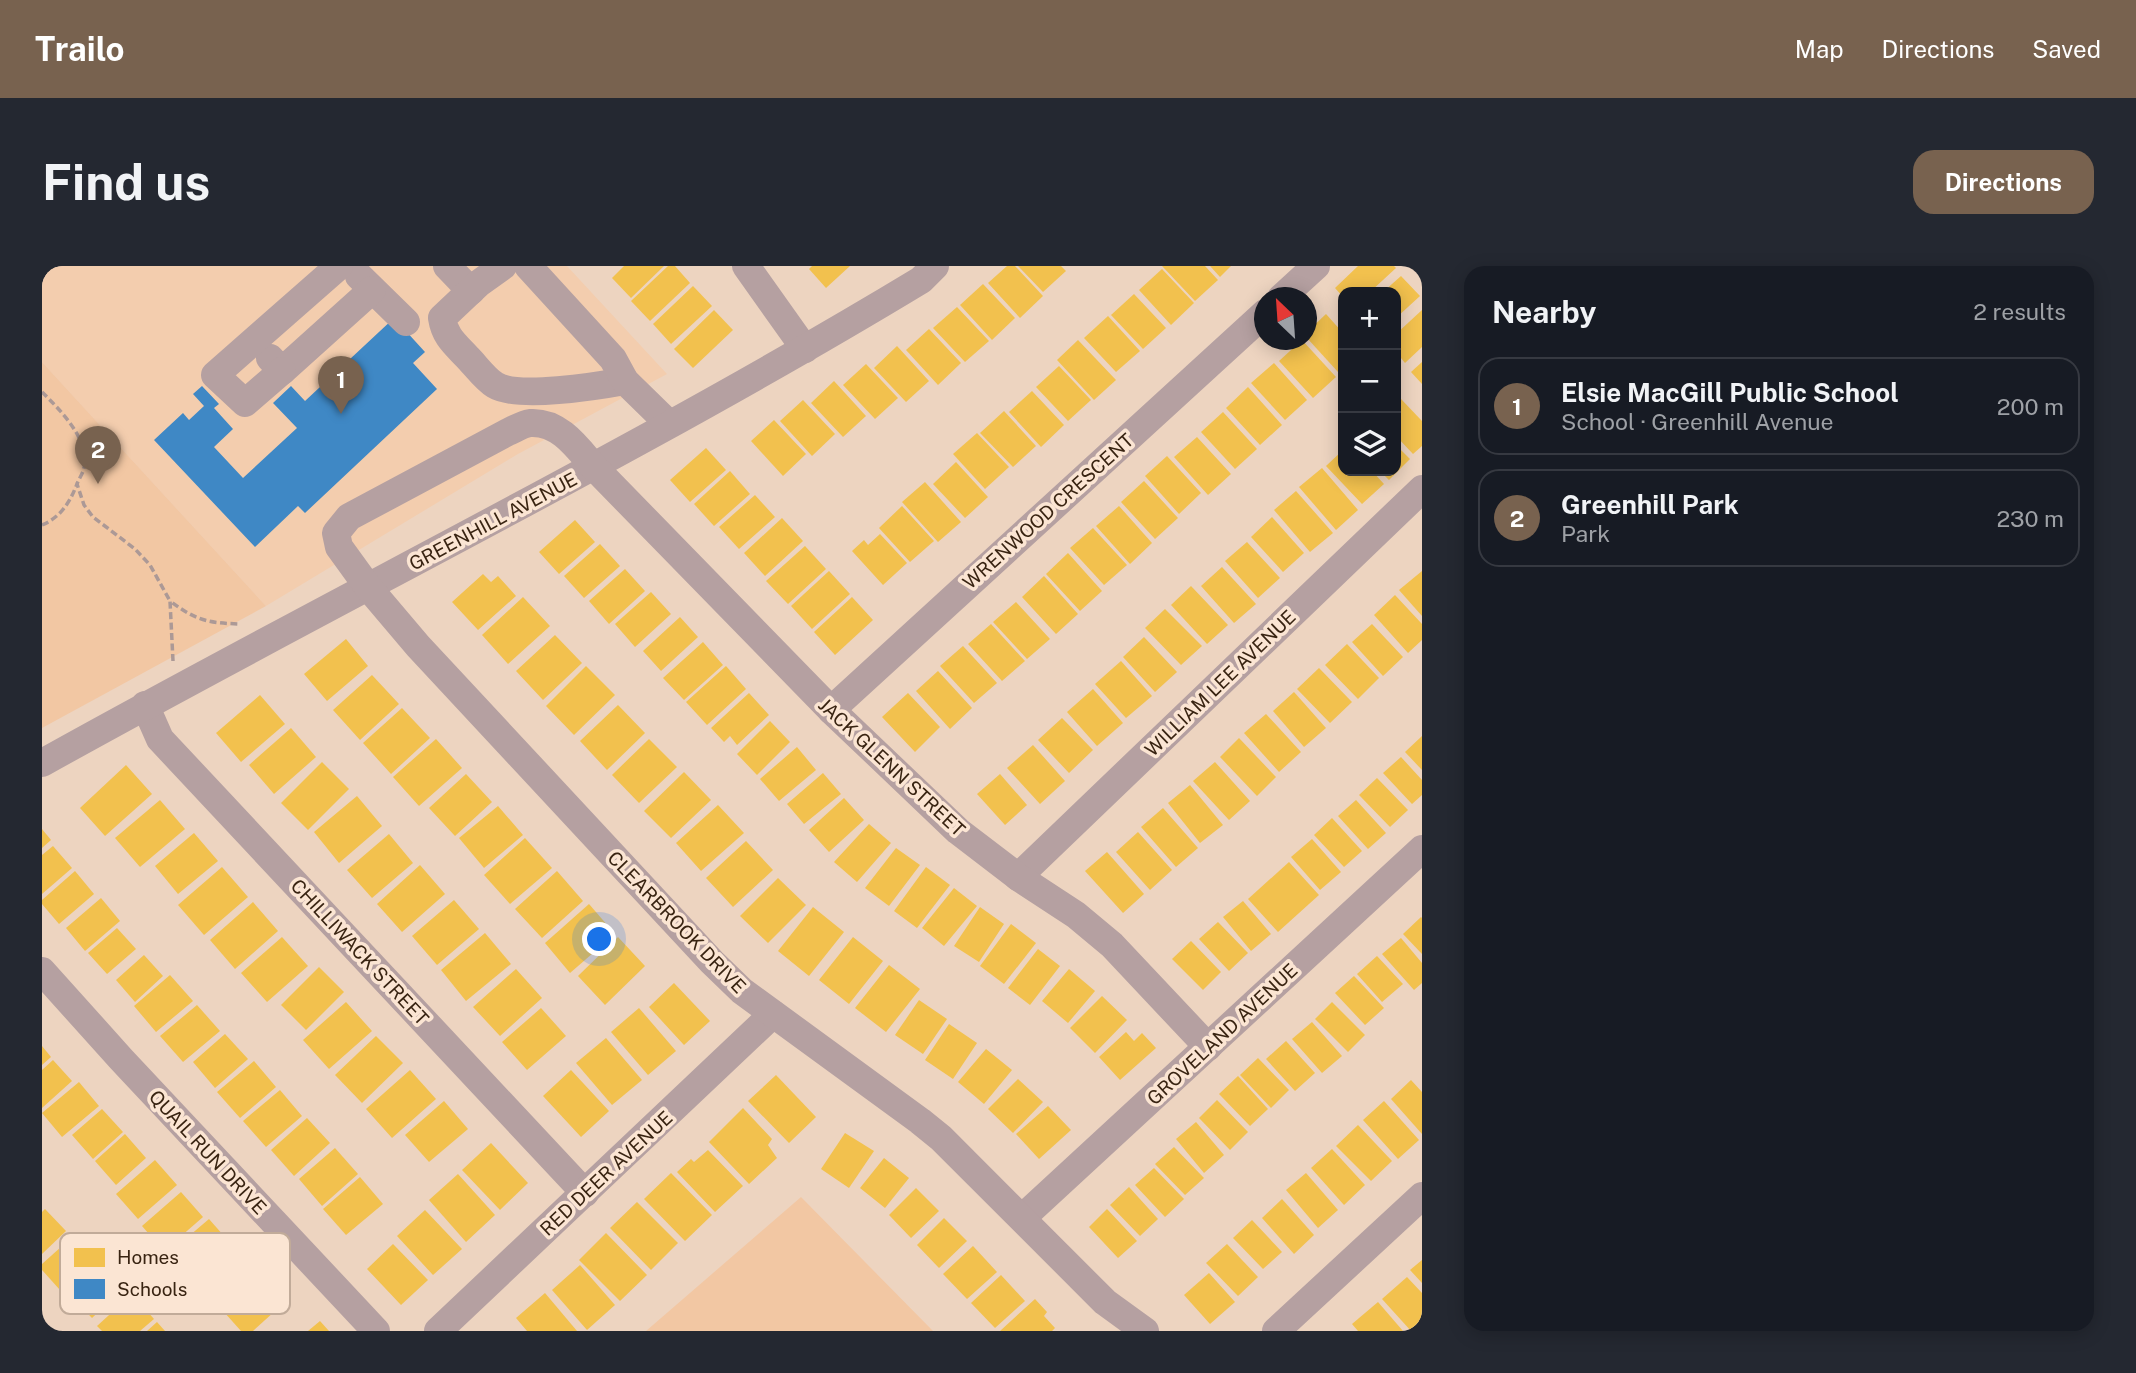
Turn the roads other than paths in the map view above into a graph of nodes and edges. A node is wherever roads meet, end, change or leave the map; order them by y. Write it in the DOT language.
graph roads {
  1 [pos="339,266"];
  2 [pos="350,266"];
  3 [pos="447,266"];
  4 [pos="503,266"];
  5 [pos="528,266"];
  6 [pos="746,266"];
  7 [pos="935,266"];
  8 [pos="1316,266"];
  9 [pos="1293,287"];
  10 [pos="372,290"];
  11 [pos="471,291"];
  12 [pos="296,304"];
  13 [pos="406,323"];
  14 [pos="1254,323"];
  15 [pos="324,335"];
  16 [pos="253,341"];
  17 [pos="805,349"];
  18 [pos="608,353"];
  19 [pos="282,370"];
  20 [pos="625,381"];
  21 [pos="568,388"];
  22 [pos="669,425"];
  23 [pos="594,467"];
  24 [pos="1422,489"];
  25 [pos="368,587"];
  26 [pos="145,705"];
  27 [pos="831,710"];
  28 [pos="42,762"];
  29 [pos="1422,849"];
  30 [pos="1018,877"];
  31 [pos="42,971"];
  32 [pos="773,1014"];
  33 [pos="1208,1046"];
  34 [pos="585,1193"];
  35 [pos="1422,1196"];
  36 [pos="1022,1219"];
  37 [pos="284,1233"];
  38 [pos="290,1239"];
  39 [pos="376,1331"];
  40 [pos="438,1331"];
  41 [pos="1145,1331"];
  42 [pos="1276,1331"];
  1 -- 12 [label="street"];
  2 -- 10 [label="street"];
  3 -- 11 [label="street"];
  4 -- 11 [label="street"];
  5 -- 18 [label="street"];
  6 -- 17 [label="street"];
  7 -- 17 [label="street, GREENHILL AVENUE"];
  8 -- 9 [label="street"];
  10 -- 13 [label="street"];
  10 -- 15 [label="street"];
  11 -- 21 [label="street"];
  12 -- 15 [label="street"];
  12 -- 16 [label="street"];
  14 -- 27 [label="street, WRENWOOD CRESCENT"];
  15 -- 19 [label="street"];
  16 -- 19 [label="street"];
  16 -- 19 [label="street"];
  17 -- 22 [label="street, GREENHILL AVENUE"];
  18 -- 20 [label="street"];
  18 -- 21 [label="street"];
  20 -- 21 [label="street"];
  20 -- 22 [label="street"];
  22 -- 23 [label="street, GREENHILL AVENUE"];
  23 -- 25 [label="street, GREENHILL AVENUE"];
  23 -- 25 [label="street, JACK GLENN STREET"];
  23 -- 27 [label="street, JACK GLENN STREET"];
  24 -- 30 [label="street, WILLIAM LEE AVENUE"];
  25 -- 26 [label="street, GREENHILL AVENUE"];
  25 -- 32 [label="street, CLEARBROOK DRIVE"];
  26 -- 28 [label="street, GREENHILL AVENUE"];
  26 -- 34 [label="street, CHILLIWACK STREET"];
  27 -- 30 [label="street, JACK GLENN STREET"];
  29 -- 33 [label="street, GROVELAND AVENUE"];
  30 -- 33 [label="street, JACK GLENN STREET"];
  31 -- 37 [label="street, QUAIL RUN DRIVE"];
  32 -- 34 [label="street, RED DEER AVENUE"];
  32 -- 36 [label="street, CLEARBROOK DRIVE"];
  33 -- 36 [label="street, GROVELAND AVENUE"];
  34 -- 40 [label="street, RED DEER AVENUE"];
  35 -- 42 [label="street"];
  36 -- 41 [label="street, CLEARBROOK DRIVE"];
  38 -- 39 [label="street, QUAIL RUN DRIVE"];
}
